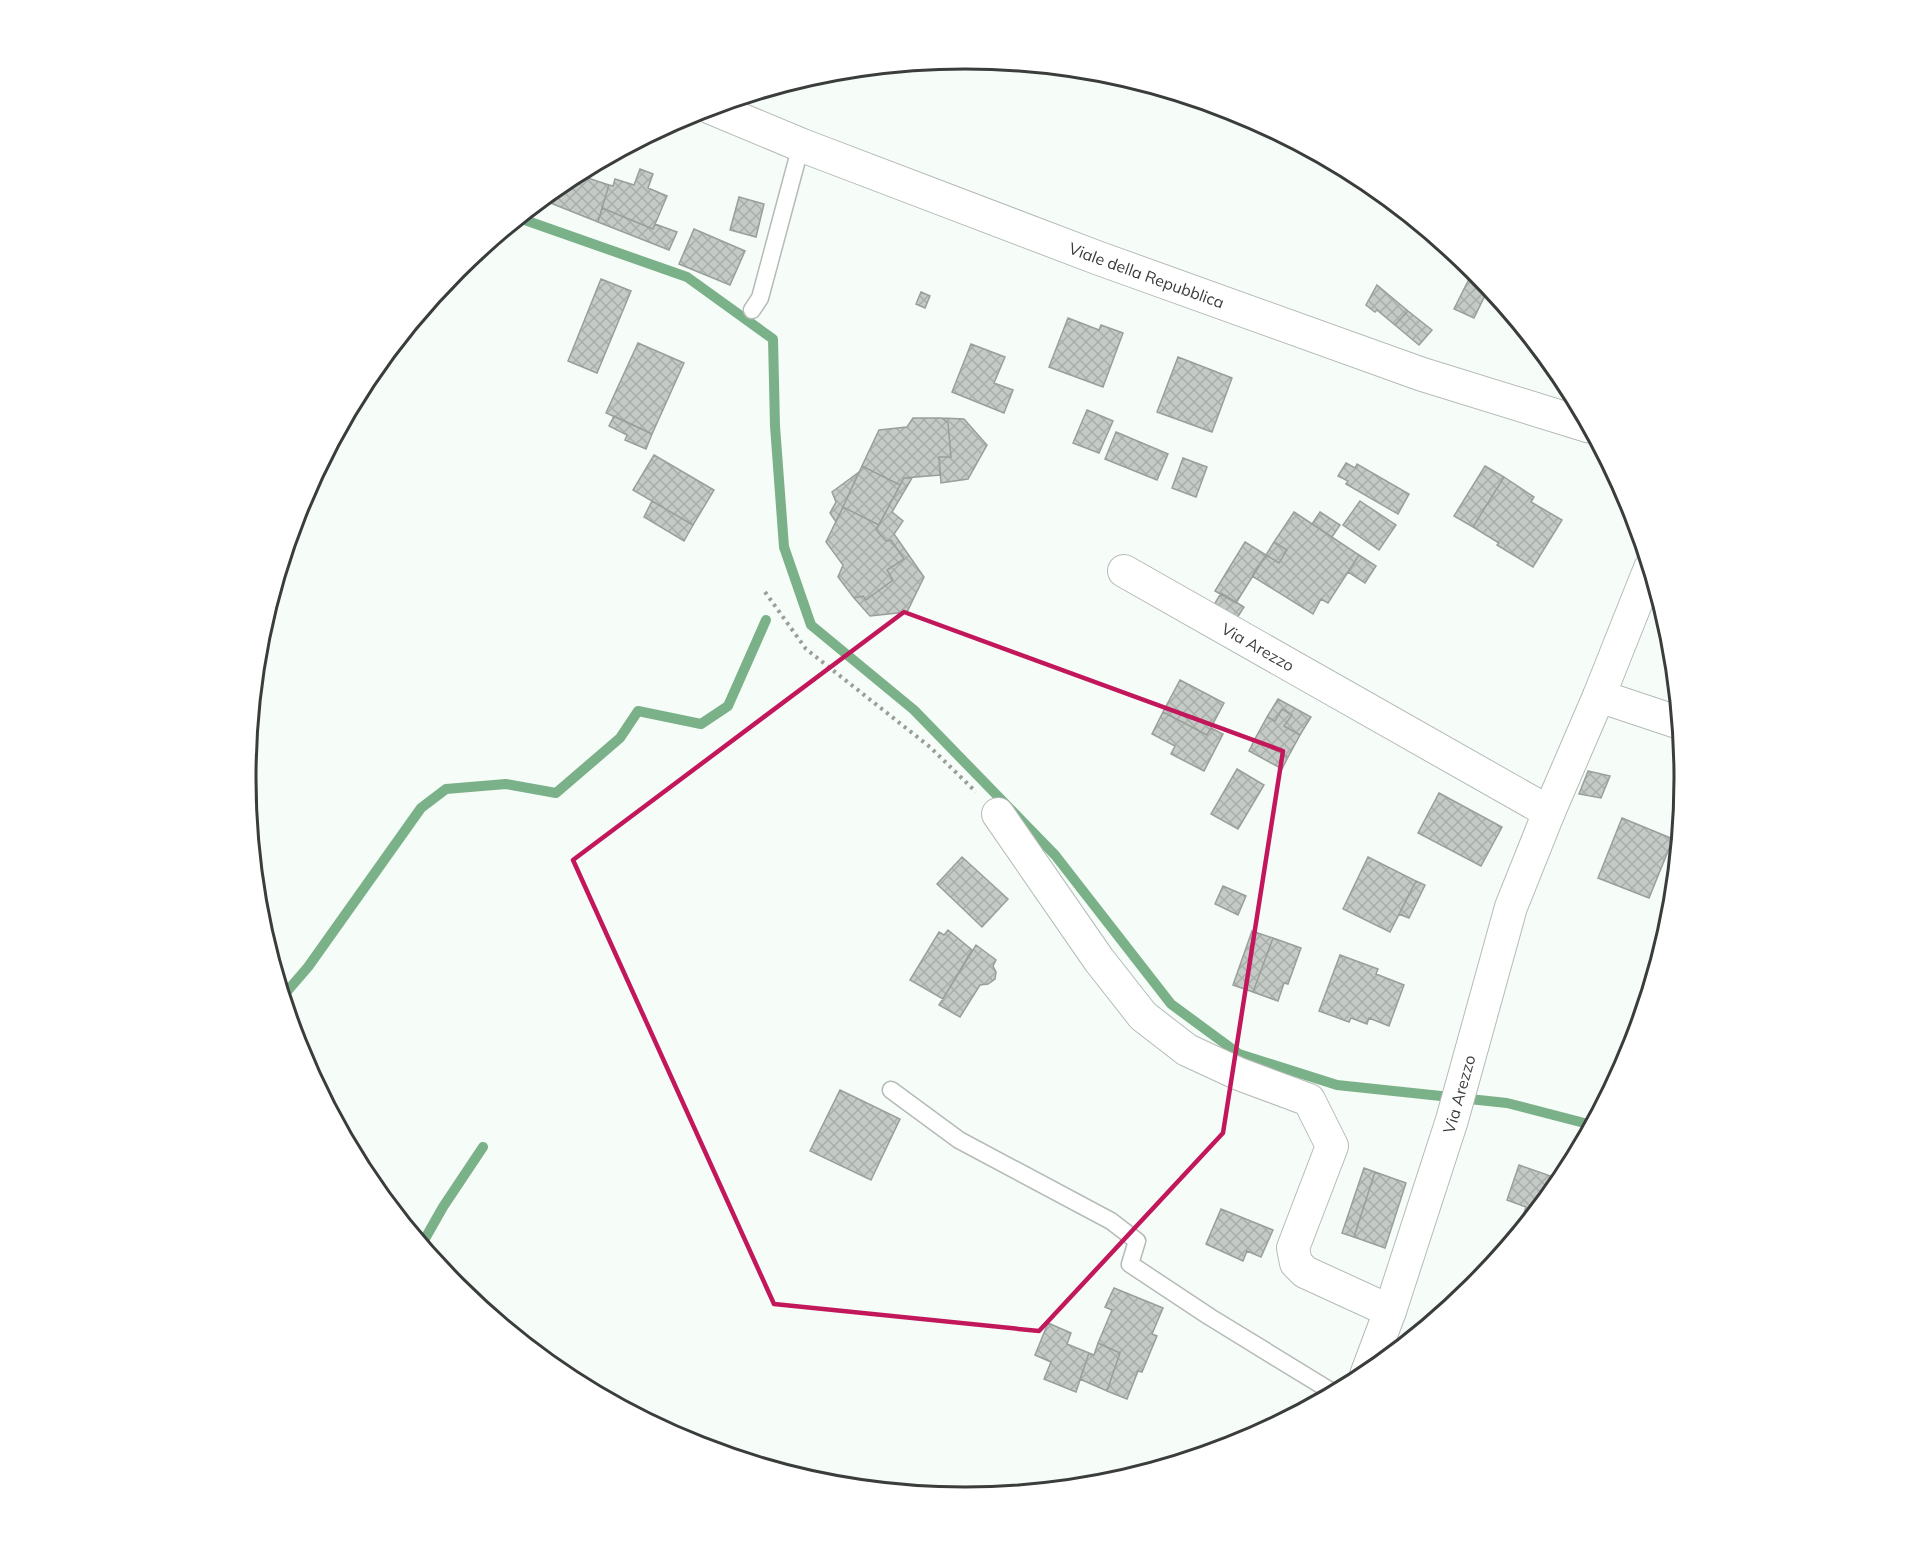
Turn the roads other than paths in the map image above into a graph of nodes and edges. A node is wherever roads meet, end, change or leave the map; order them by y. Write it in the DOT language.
graph roads {
  1 [pos="723,112"];
  2 [pos="801,145"];
  3 [pos="752,310"];
  4 [pos="1579,423"];
  5 [pos="1124,571"];
  6 [pos="1646,579"];
  7 [pos="1599,696"];
  8 [pos="1672,720"];
  9 [pos="1549,812"];
  10 [pos="998,814"];
  11 [pos="891,1090"];
  12 [pos="1390,1311"];
  13 [pos="1373,1358"];
  14 [pos="1326,1388"];
  1 -- 2 [label="main road, Viale della Repubblica"];
  2 -- 3 [label="lane"];
  2 -- 4 [label="main road, Viale della Repubblica"];
  5 -- 9 [label="street, Via Arezzo"];
  6 -- 7 [label="street, Via Arezzo"];
  7 -- 8 [label="street"];
  7 -- 9 [label="street, Via Arezzo"];
  9 -- 12 [label="street, Via Arezzo"];
  10 -- 12 [label="street"];
  11 -- 14 [label="lane"];
  12 -- 13 [label="street, Via Arezzo"];
}
